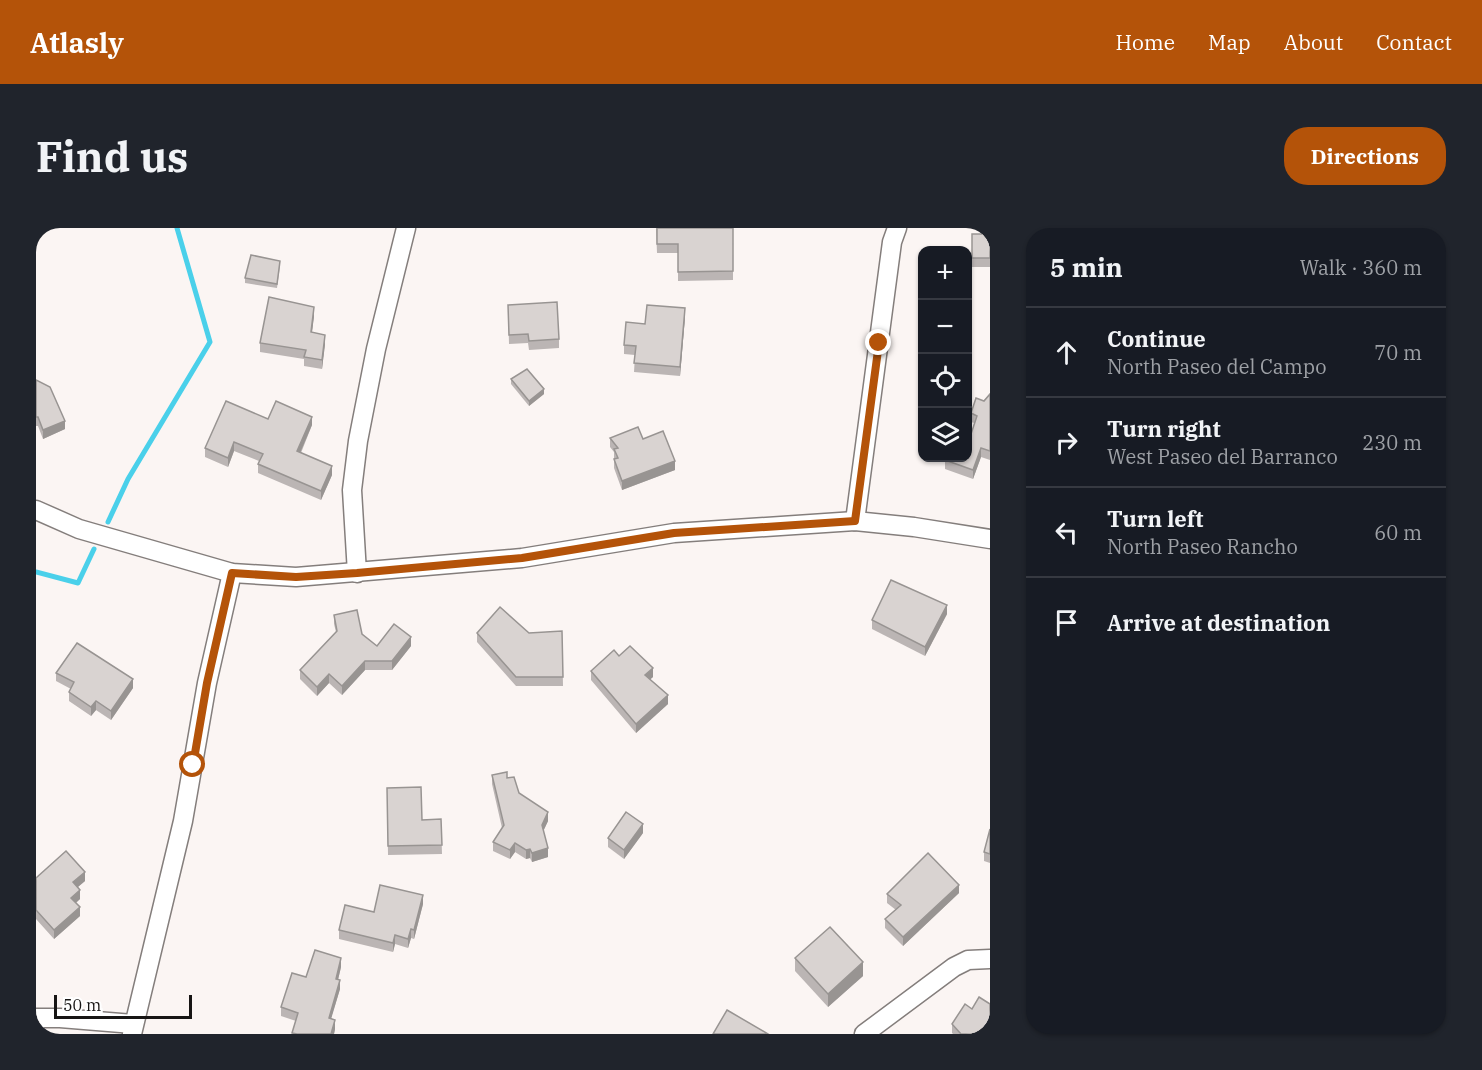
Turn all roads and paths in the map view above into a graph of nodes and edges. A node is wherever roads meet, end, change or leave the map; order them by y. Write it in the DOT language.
graph roads {
  1 [pos="406,228"];
  2 [pos="897,228"];
  3 [pos="36,510"];
  4 [pos="855,521"];
  5 [pos="990,539"];
  6 [pos="232,573"];
  7 [pos="357,573"];
  8 [pos="990,959"];
  9 [pos="36,1018"];
  10 [pos="133,1029"];
  11 [pos="864,1034"];
  1 -- 7 [label="street"];
  2 -- 4 [label="street"];
  3 -- 6 [label="street"];
  4 -- 5 [label="street"];
  4 -- 7 [label="street"];
  6 -- 7 [label="street"];
  6 -- 10 [label="street"];
  8 -- 11 [label="street"];
  9 -- 10 [label="street"];
}
